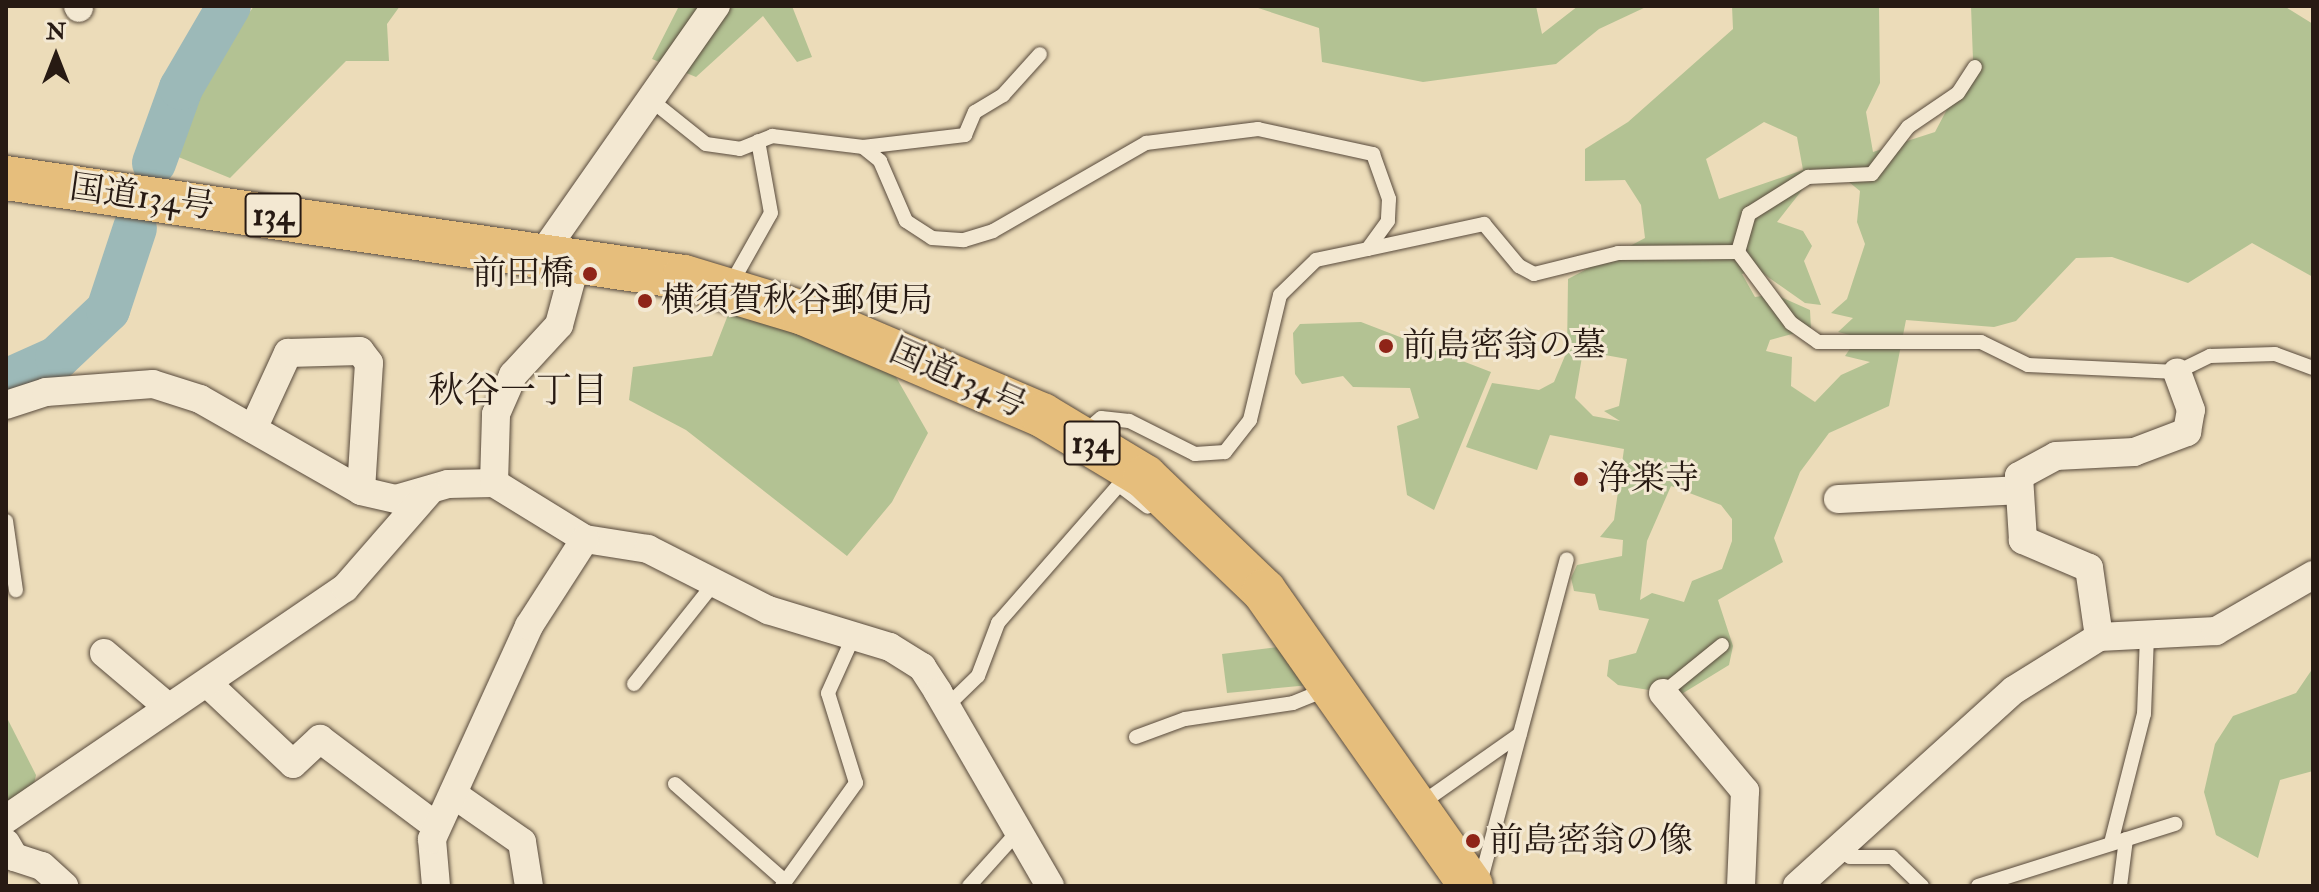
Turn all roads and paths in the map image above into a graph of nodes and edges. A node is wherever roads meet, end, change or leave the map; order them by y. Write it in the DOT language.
graph roads {
  1 [pos="716,6"];
  2 [pos="1040,54"];
  3 [pos="1975,67"];
  4 [pos="651,100"];
  5 [pos="758,141"];
  6 [pos="863,147"];
  7 [pos="6,178"];
  8 [pos="1368,249"];
  9 [pos="1738,252"];
  10 [pos="558,259"];
  11 [pos="728,288"];
  12 [pos="2313,368"];
  13 [pos="2177,372"];
  14 [pos="6,405"];
  15 [pos="253,429"];
  16 [pos="1081,436"];
  17 [pos="494,483"];
  18 [pos="2019,490"];
  19 [pos="361,491"];
  20 [pos="428,493"];
  21 [pos="1838,499"];
  22 [pos="6,521"];
  23 [pos="585,539"];
  24 [pos="1567,559"];
  25 [pos="1237,562"];
  26 [pos="2313,575"];
  27 [pos="712,586"];
  28 [pos="16,590"];
  29 [pos="855,632"];
  30 [pos="2147,635"];
  31 [pos="2099,637"];
  32 [pos="1722,645"];
  33 [pos="104,653"];
  34 [pos="207,683"];
  35 [pos="634,684"];
  36 [pos="1335,686"];
  37 [pos="1663,693"];
  38 [pos="947,706"];
  39 [pos="168,707"];
  40 [pos="1520,734"];
  41 [pos="1136,737"];
  42 [pos="675,784"];
  43 [pos="453,794"];
  44 [pos="1415,808"];
  45 [pos="6,819"];
  46 [pos="2175,824"];
  47 [pos="437,827"];
  48 [pos="1015,835"];
  49 [pos="2118,841"];
  50 [pos="6,843"];
  51 [pos="1833,848"];
  52 [pos="783,883"];
  53 [pos="64,886"];
  54 [pos="436,886"];
  55 [pos="529,886"];
  56 [pos="969,886"];
  57 [pos="1050,886"];
  58 [pos="1471,886"];
  59 [pos="1479,886"];
  60 [pos="1741,886"];
  61 [pos="1797,886"];
  62 [pos="1922,886"];
  63 [pos="1978,886"];
  64 [pos="2120,886"];
  1 -- 4 [label="street"];
  2 -- 6 [label="lane"];
  3 -- 9 [label="lane"];
  4 -- 5 [label="lane"];
  4 -- 10 [label="street"];
  5 -- 6 [label="lane"];
  5 -- 11 [label="lane"];
  6 -- 8 [label="lane"];
  7 -- 10 [label="highway, 国道134号 / 134"];
  8 -- 9 [label="lane"];
  8 -- 16 [label="lane"];
  9 -- 13 [label="lane"];
  10 -- 11 [label="highway, 国道134号 / 134"];
  10 -- 17 [label="street"];
  11 -- 16 [label="highway, 国道134号 / 134"];
  12 -- 13 [label="lane"];
  13 -- 18 [label="street"];
  14 -- 15 [label="street"];
  15 -- 19 [label="street"];
  15 -- 19 [label="street"];
  16 -- 25 [label="highway, 国道134号 / 134"];
  17 -- 20 [label="street"];
  17 -- 23 [label="street"];
  18 -- 21 [label="street"];
  18 -- 31 [label="street"];
  19 -- 20 [label="street"];
  20 -- 34 [label="street"];
  22 -- 28 [label="lane"];
  23 -- 27 [label="street"];
  23 -- 43 [label="street"];
  24 -- 40 [label="lane"];
  25 -- 36 [label="highway, 国道134号 / 134"];
  25 -- 38 [label="lane"];
  26 -- 30 [label="street"];
  27 -- 29 [label="street"];
  27 -- 35 [label="lane"];
  29 -- 38 [label="street"];
  29 -- 52 [label="lane"];
  30 -- 31 [label="street"];
  30 -- 49 [label="lane"];
  31 -- 51 [label="street"];
  32 -- 37 [label="lane"];
  33 -- 39 [label="street"];
  34 -- 39 [label="street"];
  34 -- 47 [label="street"];
  36 -- 41 [label="lane"];
  36 -- 44 [label="highway, 国道134号 / 134"];
  37 -- 60 [label="street"];
  38 -- 48 [label="street"];
  39 -- 45 [label="street"];
  40 -- 44 [label="lane"];
  40 -- 59 [label="lane"];
  42 -- 52 [label="lane"];
  43 -- 47 [label="street"];
  43 -- 55 [label="street"];
  44 -- 58 [label="highway, 国道134号 / 134"];
  46 -- 49 [label="lane"];
  47 -- 54 [label="street"];
  48 -- 56 [label="lane"];
  48 -- 57 [label="street"];
  49 -- 63 [label="lane"];
  49 -- 64 [label="lane"];
  50 -- 53 [label="street"];
  51 -- 61 [label="street"];
  51 -- 62 [label="lane"];
}
